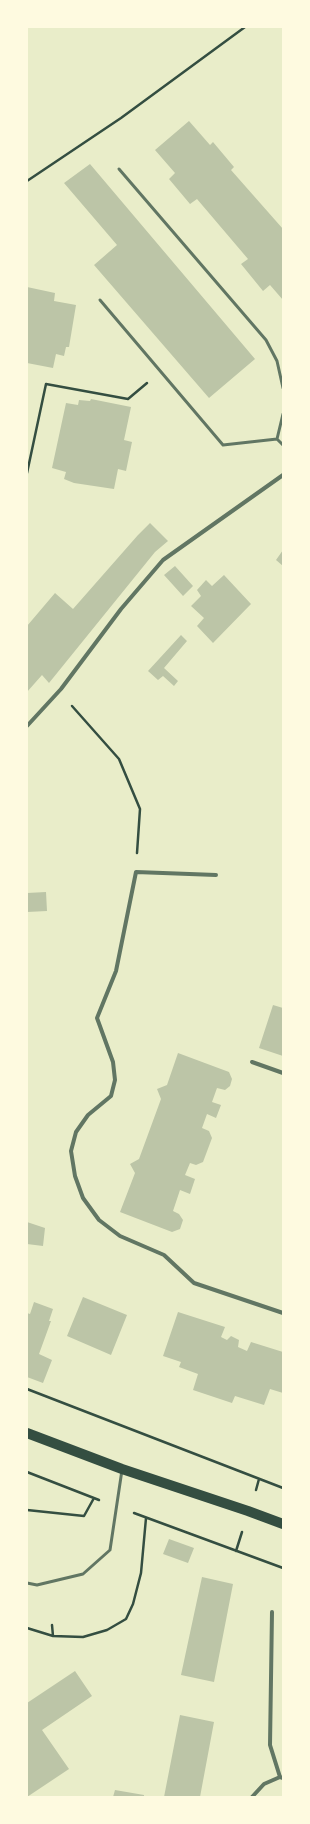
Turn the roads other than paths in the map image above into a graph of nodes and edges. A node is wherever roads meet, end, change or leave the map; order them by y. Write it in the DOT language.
graph roads {
  1 [pos="119,168"];
  2 [pos="100,300"];
  3 [pos="283,388"];
  4 [pos="283,414"];
  5 [pos="277,439"];
  6 [pos="283,445"];
  7 [pos="283,475"];
  8 [pos="27,726"];
  9 [pos="216,875"];
  10 [pos="252,1062"];
  11 [pos="283,1073"];
  12 [pos="283,1313"];
  13 [pos="27,1433"];
  14 [pos="122,1469"];
  15 [pos="283,1524"];
  16 [pos="27,1583"];
  17 [pos="272,1612"];
  18 [pos="282,1778"];
  19 [pos="252,1797"];
  1 -- 3 [label="lane"];
  2 -- 5 [label="lane"];
  4 -- 5 [label="lane"];
  5 -- 6 [label="lane"];
  7 -- 8 [label="street"];
  9 -- 12 [label="street"];
  10 -- 11 [label="street"];
  13 -- 14 [label="main road"];
  14 -- 15 [label="main road"];
  14 -- 16 [label="lane"];
  17 -- 18 [label="street"];
  18 -- 19 [label="street"];
}
